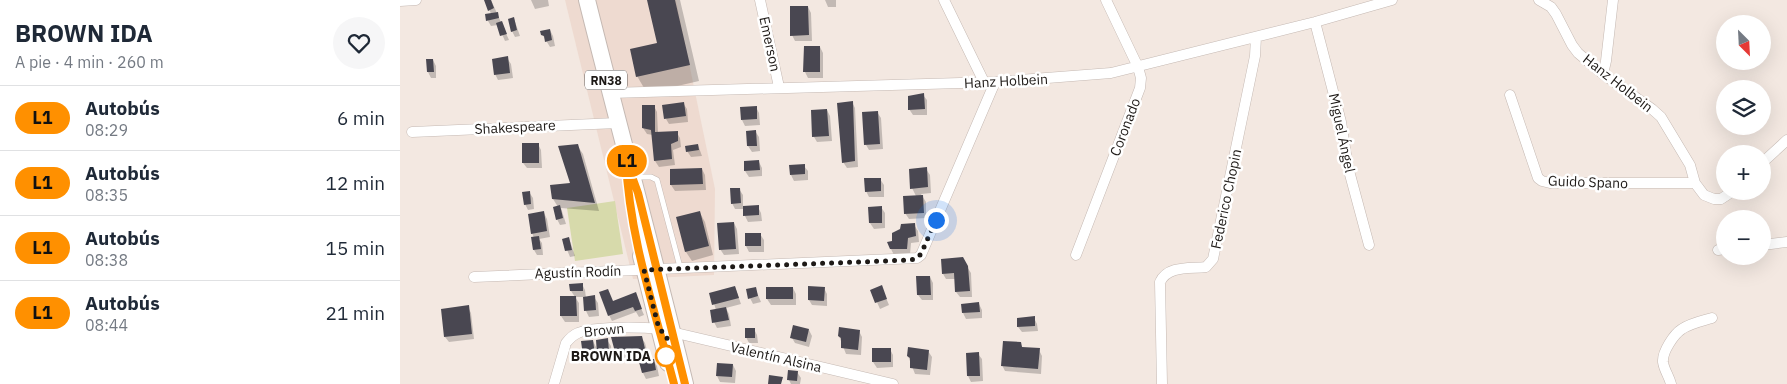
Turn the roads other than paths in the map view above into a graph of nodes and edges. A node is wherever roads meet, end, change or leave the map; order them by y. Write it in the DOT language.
graph roads {
  1 [pos="416,0"];
  2 [pos="587,0"];
  3 [pos="760,0"];
  4 [pos="944,0"];
  5 [pos="1106,0"];
  6 [pos="1392,0"];
  7 [pos="1539,0"];
  8 [pos="1613,0"];
  9 [pos="400,2"];
  10 [pos="1315,22"];
  11 [pos="1256,37"];
  12 [pos="1138,67"];
  13 [pos="1603,74"];
  14 [pos="984,82"];
  15 [pos="995,82"];
  16 [pos="779,87"];
  17 [pos="610,93"];
  18 [pos="1510,95"];
  19 [pos="617,123"];
  20 [pos="412,132"];
  21 [pos="1787,140"];
  22 [pos="1771,155"];
  23 [pos="626,160"];
  24 [pos="632,177"];
  25 [pos="1695,183"];
  26 [pos="1716,199"];
  27 [pos="1787,242"];
  28 [pos="1771,244"];
  29 [pos="1369,245"];
  30 [pos="1076,256"];
  31 [pos="680,267"];
  32 [pos="649,272"];
  33 [pos="474,277"];
  34 [pos="1712,318"];
  35 [pos="666,331"];
  36 [pos="554,384"];
  37 [pos="674,384"];
  38 [pos="679,384"];
  39 [pos="685,384"];
  40 [pos="893,384"];
  41 [pos="1162,384"];
  42 [pos="1671,384"];
  1 -- 9 [label="street"];
  2 -- 17 [label="main road, RN38"];
  3 -- 16 [label="street, Emerson"];
  4 -- 14 [label="street"];
  5 -- 12 [label="street, Coronado"];
  6 -- 10 [label="street, Hanz Holbein"];
  7 -- 13 [label="street, Hanz Holbein"];
  8 -- 13 [label="street"];
  10 -- 11 [label="street, Hanz Holbein"];
  10 -- 29 [label="street, Miguel Ángel"];
  11 -- 12 [label="street, Hanz Holbein"];
  11 -- 41 [label="street, Federico Chopin"];
  12 -- 15 [label="street, Hanz Holbein"];
  12 -- 30 [label="street, Coronado"];
  13 -- 25 [label="street, Hanz Holbein"];
  14 -- 15 [label="street, Hanz Holbein"];
  14 -- 16 [label="street, Hanz Holbein"];
  15 -- 31 [label="street, Agustín Rodín"];
  16 -- 17 [label="street, Hanz Holbein"];
  17 -- 19 [label="main road, RN38"];
  18 -- 25 [label="street, Guido Spano"];
  19 -- 20 [label="street, Shakespeare"];
  19 -- 23 [label="main road, RN38"];
  21 -- 22 [label="street"];
  23 -- 24 [label="main road, RN38"];
  23 -- 32 [label="main road, RN38"];
  24 -- 31 [label="lane"];
  24 -- 32 [label="main road, RN38"];
  25 -- 26 [label="street, Hanz Holbein"];
  27 -- 28 [label="street"];
  31 -- 32 [label="street, Agustín Rodín"];
  32 -- 33 [label="street, Agustín Rodín"];
  32 -- 35 [label="main road, RN38"];
  34 -- 42 [label="street"];
  35 -- 36 [label="street, Brown"];
  35 -- 37 [label="main road, RN38"];
  35 -- 38 [label="main road"];
  35 -- 39 [label="main road, RN38"];
  35 -- 40 [label="street, Valentín Alsina"];
}
